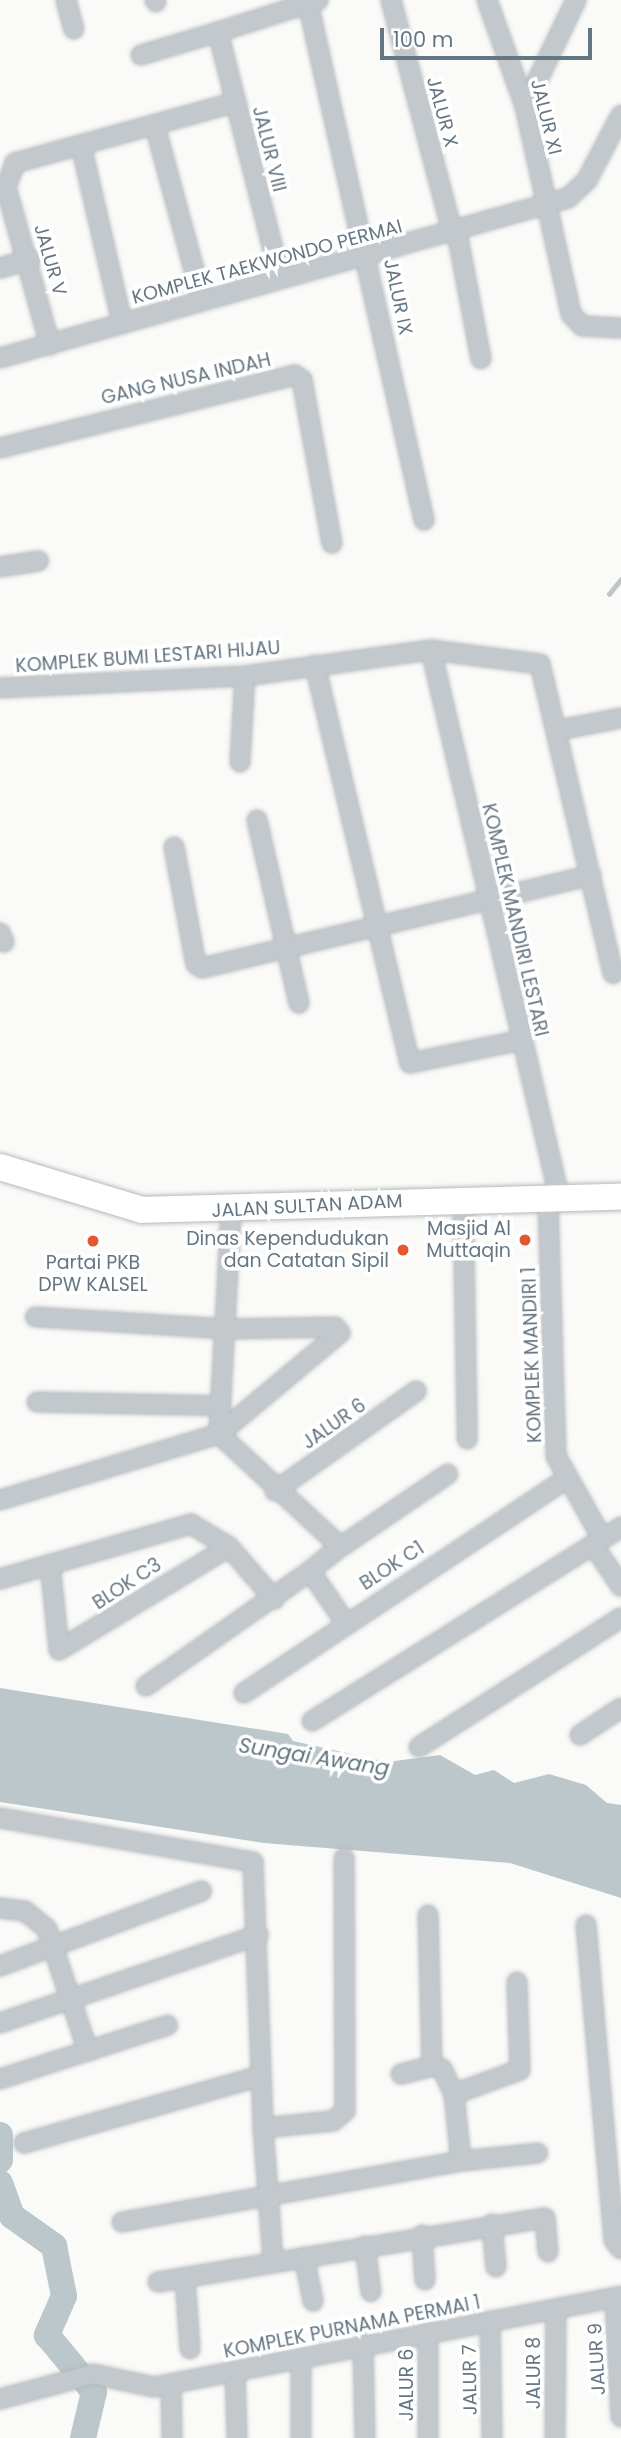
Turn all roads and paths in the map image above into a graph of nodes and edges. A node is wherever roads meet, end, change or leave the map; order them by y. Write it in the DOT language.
graph roads {
  1 [pos="66,0"];
  2 [pos="391,0"];
  3 [pos="487,0"];
  4 [pos="313,1"];
  5 [pos="572,1"];
  6 [pos="75,29"];
  7 [pos="218,32"];
  8 [pos="141,55"];
  9 [pos="236,102"];
  10 [pos="525,106"];
  11 [pos="621,115"];
  12 [pos="155,126"];
  13 [pos="81,145"];
  14 [pos="3,188"];
  15 [pos="545,206"];
  16 [pos="455,234"];
  17 [pos="368,257"];
  18 [pos="31,259"];
  19 [pos="0,268"];
  20 [pos="280,277"];
  21 [pos="202,299"];
  22 [pos="122,323"];
  23 [pos="621,328"];
  24 [pos="50,345"];
  25 [pos="0,358"];
  26 [pos="481,359"];
  27 [pos="0,449"];
  28 [pos="424,520"];
  29 [pos="332,543"];
  30 [pos="39,561"];
  31 [pos="0,567"];
  32 [pos="431,650"];
  33 [pos="315,666"];
  34 [pos="245,676"];
  35 [pos="0,688"];
  36 [pos="621,718"];
  37 [pos="559,730"];
  38 [pos="240,762"];
  39 [pos="257,820"];
  40 [pos="174,847"];
  41 [pos="591,874"];
  42 [pos="486,895"];
  43 [pos="378,923"];
  44 [pos="284,947"];
  45 [pos="613,973"];
  46 [pos="299,1003"];
  47 [pos="522,1040"];
  48 [pos="0,1167"];
  49 [pos="621,1197"];
  50 [pos="463,1198"];
  51 [pos="554,1200"];
  52 [pos="231,1212"];
  53 [pos="35,1317"];
  54 [pos="227,1329"];
  55 [pos="416,1391"];
  56 [pos="37,1402"];
  57 [pos="221,1406"];
  58 [pos="219,1434"];
  59 [pos="467,1439"];
  60 [pos="448,1474"];
  61 [pos="566,1479"];
  62 [pos="275,1491"];
  63 [pos="0,1500"];
  64 [pos="621,1527"];
  65 [pos="598,1542"];
  66 [pos="229,1547"];
  67 [pos="335,1550"];
  68 [pos="50,1564"];
  69 [pos="310,1571"];
  70 [pos="0,1579"];
  71 [pos="621,1586"];
  72 [pos="274,1599"];
  73 [pos="621,1618"];
  74 [pos="345,1622"];
  75 [pos="146,1686"];
  76 [pos="244,1693"];
  77 [pos="621,1708"];
  78 [pos="313,1721"];
  79 [pos="580,1735"];
  80 [pos="419,1747"];
  81 [pos="0,1818"];
  82 [pos="344,1858"];
  83 [pos="202,1891"];
  84 [pos="0,1908"];
  85 [pos="428,1915"];
  86 [pos="586,1925"];
  87 [pos="258,1935"];
  88 [pos="53,1946"];
  89 [pos="0,1966"];
  90 [pos="517,1982"];
  91 [pos="71,1999"];
  92 [pos="0,2023"];
  93 [pos="168,2025"];
  94 [pos="88,2051"];
  95 [pos="432,2066"];
  96 [pos="401,2074"];
  97 [pos="261,2076"];
  98 [pos="0,2079"];
  99 [pos="454,2094"];
  100 [pos="263,2128"];
  101 [pos="24,2143"];
  102 [pos="538,2153"];
  103 [pos="461,2161"];
  104 [pos="268,2196"];
  105 [pos="122,2222"];
  106 [pos="492,2224"];
  107 [pos="422,2235"];
  108 [pos="365,2246"];
  109 [pos="621,2249"];
  110 [pos="548,2252"];
  111 [pos="304,2257"];
  112 [pos="273,2260"];
  113 [pos="496,2267"];
  114 [pos="185,2278"];
  115 [pos="425,2280"];
  116 [pos="158,2282"];
  117 [pos="371,2292"];
  118 [pos="618,2297"];
  119 [pos="313,2301"];
  120 [pos="555,2309"];
  121 [pos="490,2321"];
  122 [pos="428,2332"];
  123 [pos="363,2344"];
  124 [pos="190,2349"];
  125 [pos="301,2359"];
  126 [pos="236,2371"];
  127 [pos="172,2384"];
  128 [pos="0,2399"];
  129 [pos="621,2417"];
  130 [pos="172,2438"];
  131 [pos="237,2438"];
  132 [pos="301,2438"];
  133 [pos="365,2438"];
  134 [pos="428,2438"];
  135 [pos="492,2438"];
  136 [pos="555,2438"];
  1 -- 6 [label="street"];
  2 -- 16 [label="street, JALUR X"];
  3 -- 10 [label="street, JALUR XI"];
  4 -- 7 [label="street"];
  4 -- 17 [label="street, JALUR IX"];
  5 -- 10 [label="street"];
  7 -- 8 [label="street"];
  7 -- 9 [label="street, JALUR VIII"];
  9 -- 12 [label="street"];
  9 -- 20 [label="street, JALUR VIII"];
  10 -- 15 [label="street, JALUR XI"];
  11 -- 15 [label="street, KOMPLEK TAEKWONDO PERMAI"];
  12 -- 13 [label="street"];
  12 -- 21 [label="street"];
  13 -- 14 [label="street"];
  13 -- 22 [label="street"];
  14 -- 18 [label="street, JALUR V"];
  15 -- 16 [label="street, KOMPLEK TAEKWONDO PERMAI"];
  15 -- 23 [label="street, JALUR XI"];
  16 -- 17 [label="street, KOMPLEK TAEKWONDO PERMAI"];
  16 -- 26 [label="street, JALUR X"];
  17 -- 20 [label="street, KOMPLEK TAEKWONDO PERMAI"];
  17 -- 28 [label="street, JALUR IX"];
  18 -- 19 [label="street"];
  18 -- 24 [label="street, JALUR V"];
  20 -- 21 [label="street, KOMPLEK TAEKWONDO PERMAI"];
  21 -- 22 [label="street, KOMPLEK TAEKWONDO PERMAI"];
  22 -- 24 [label="street, KOMPLEK TAEKWONDO PERMAI"];
  24 -- 25 [label="street, KOMPLEK TAEKWONDO PERMAI"];
  27 -- 29 [label="street, GANG NUSA INDAH"];
  30 -- 31 [label="street"];
  32 -- 33 [label="street, KOMPLEK BUMI LESTARI HIJAU"];
  32 -- 37 [label="street, KOMPLEK BUMI LESTARI HIJAU"];
  32 -- 42 [label="street, KOMPLEK MANDIRI LESTARI"];
  33 -- 34 [label="street, KOMPLEK BUMI LESTARI HIJAU"];
  33 -- 43 [label="street"];
  34 -- 35 [label="street, KOMPLEK BUMI LESTARI HIJAU"];
  34 -- 38 [label="street"];
  36 -- 37 [label="street"];
  37 -- 41 [label="street"];
  39 -- 44 [label="street"];
  40 -- 44 [label="street"];
  41 -- 42 [label="street"];
  41 -- 45 [label="street"];
  42 -- 43 [label="street"];
  42 -- 47 [label="street, KOMPLEK MANDIRI LESTARI"];
  43 -- 44 [label="street"];
  43 -- 47 [label="street"];
  44 -- 46 [label="street"];
  47 -- 51 [label="street, KOMPLEK MANDIRI LESTARI"];
  48 -- 52 [label="main road, JALAN SULTAN ADAM"];
  49 -- 51 [label="main road, JALAN SULTAN ADAM"];
  50 -- 51 [label="main road, JALAN SULTAN ADAM"];
  50 -- 52 [label="main road, JALAN SULTAN ADAM"];
  50 -- 59 [label="street"];
  51 -- 61 [label="street, KOMPLEK MANDIRI 1"];
  52 -- 54 [label="street"];
  53 -- 54 [label="street"];
  54 -- 57 [label="street"];
  54 -- 58 [label="street"];
  55 -- 62 [label="street, JALUR 6"];
  56 -- 57 [label="street"];
  57 -- 58 [label="street"];
  58 -- 62 [label="street"];
  58 -- 63 [label="street"];
  60 -- 67 [label="street"];
  61 -- 65 [label="street, KOMPLEK MANDIRI 1"];
  61 -- 74 [label="street, BLOK C1"];
  62 -- 67 [label="street"];
  64 -- 65 [label="street"];
  65 -- 71 [label="street, KOMPLEK MANDIRI 1"];
  65 -- 78 [label="street"];
  66 -- 68 [label="street"];
  66 -- 68 [label="street, BLOK C3"];
  66 -- 72 [label="street"];
  67 -- 69 [label="street"];
  68 -- 70 [label="street"];
  69 -- 72 [label="street"];
  69 -- 74 [label="street"];
  72 -- 75 [label="street"];
  73 -- 80 [label="street"];
  74 -- 76 [label="street, BLOK C1"];
  77 -- 79 [label="street"];
  81 -- 87 [label="street"];
  82 -- 100 [label="street"];
  83 -- 88 [label="street"];
  84 -- 88 [label="street"];
  85 -- 95 [label="street"];
  86 -- 109 [label="street"];
  87 -- 91 [label="street"];
  87 -- 97 [label="street"];
  88 -- 89 [label="street"];
  88 -- 91 [label="street"];
  90 -- 99 [label="street"];
  91 -- 92 [label="street"];
  91 -- 94 [label="street"];
  93 -- 94 [label="street"];
  94 -- 98 [label="street"];
  95 -- 96 [label="street"];
  95 -- 99 [label="street"];
  97 -- 100 [label="street"];
  97 -- 101 [label="street"];
  99 -- 103 [label="street"];
  100 -- 104 [label="street"];
  102 -- 103 [label="street"];
  103 -- 104 [label="street"];
  104 -- 105 [label="street"];
  104 -- 112 [label="street"];
  106 -- 107 [label="street"];
  106 -- 110 [label="street"];
  106 -- 113 [label="street"];
  107 -- 108 [label="street"];
  107 -- 115 [label="street"];
  108 -- 111 [label="street"];
  108 -- 117 [label="street"];
  111 -- 112 [label="street"];
  111 -- 119 [label="street"];
  112 -- 114 [label="street"];
  114 -- 116 [label="street"];
  114 -- 124 [label="street"];
  118 -- 120 [label="street, KOMPLEK PURNAMA PERMAI 1"];
  118 -- 129 [label="street, JALUR 9"];
  120 -- 121 [label="street, KOMPLEK PURNAMA PERMAI 1"];
  120 -- 136 [label="street, JALUR 8"];
  121 -- 122 [label="street, KOMPLEK PURNAMA PERMAI 1"];
  121 -- 135 [label="street, JALUR 7"];
  122 -- 123 [label="street, KOMPLEK PURNAMA PERMAI 1"];
  122 -- 134 [label="street, JALUR 6"];
  123 -- 125 [label="street, KOMPLEK PURNAMA PERMAI 1"];
  123 -- 133 [label="street"];
  125 -- 126 [label="street, KOMPLEK PURNAMA PERMAI 1"];
  125 -- 132 [label="street"];
  126 -- 127 [label="street, KOMPLEK PURNAMA PERMAI 1"];
  126 -- 131 [label="street"];
  127 -- 128 [label="street, KOMPLEK PURNAMA PERMAI 1"];
  127 -- 130 [label="street"];
}
